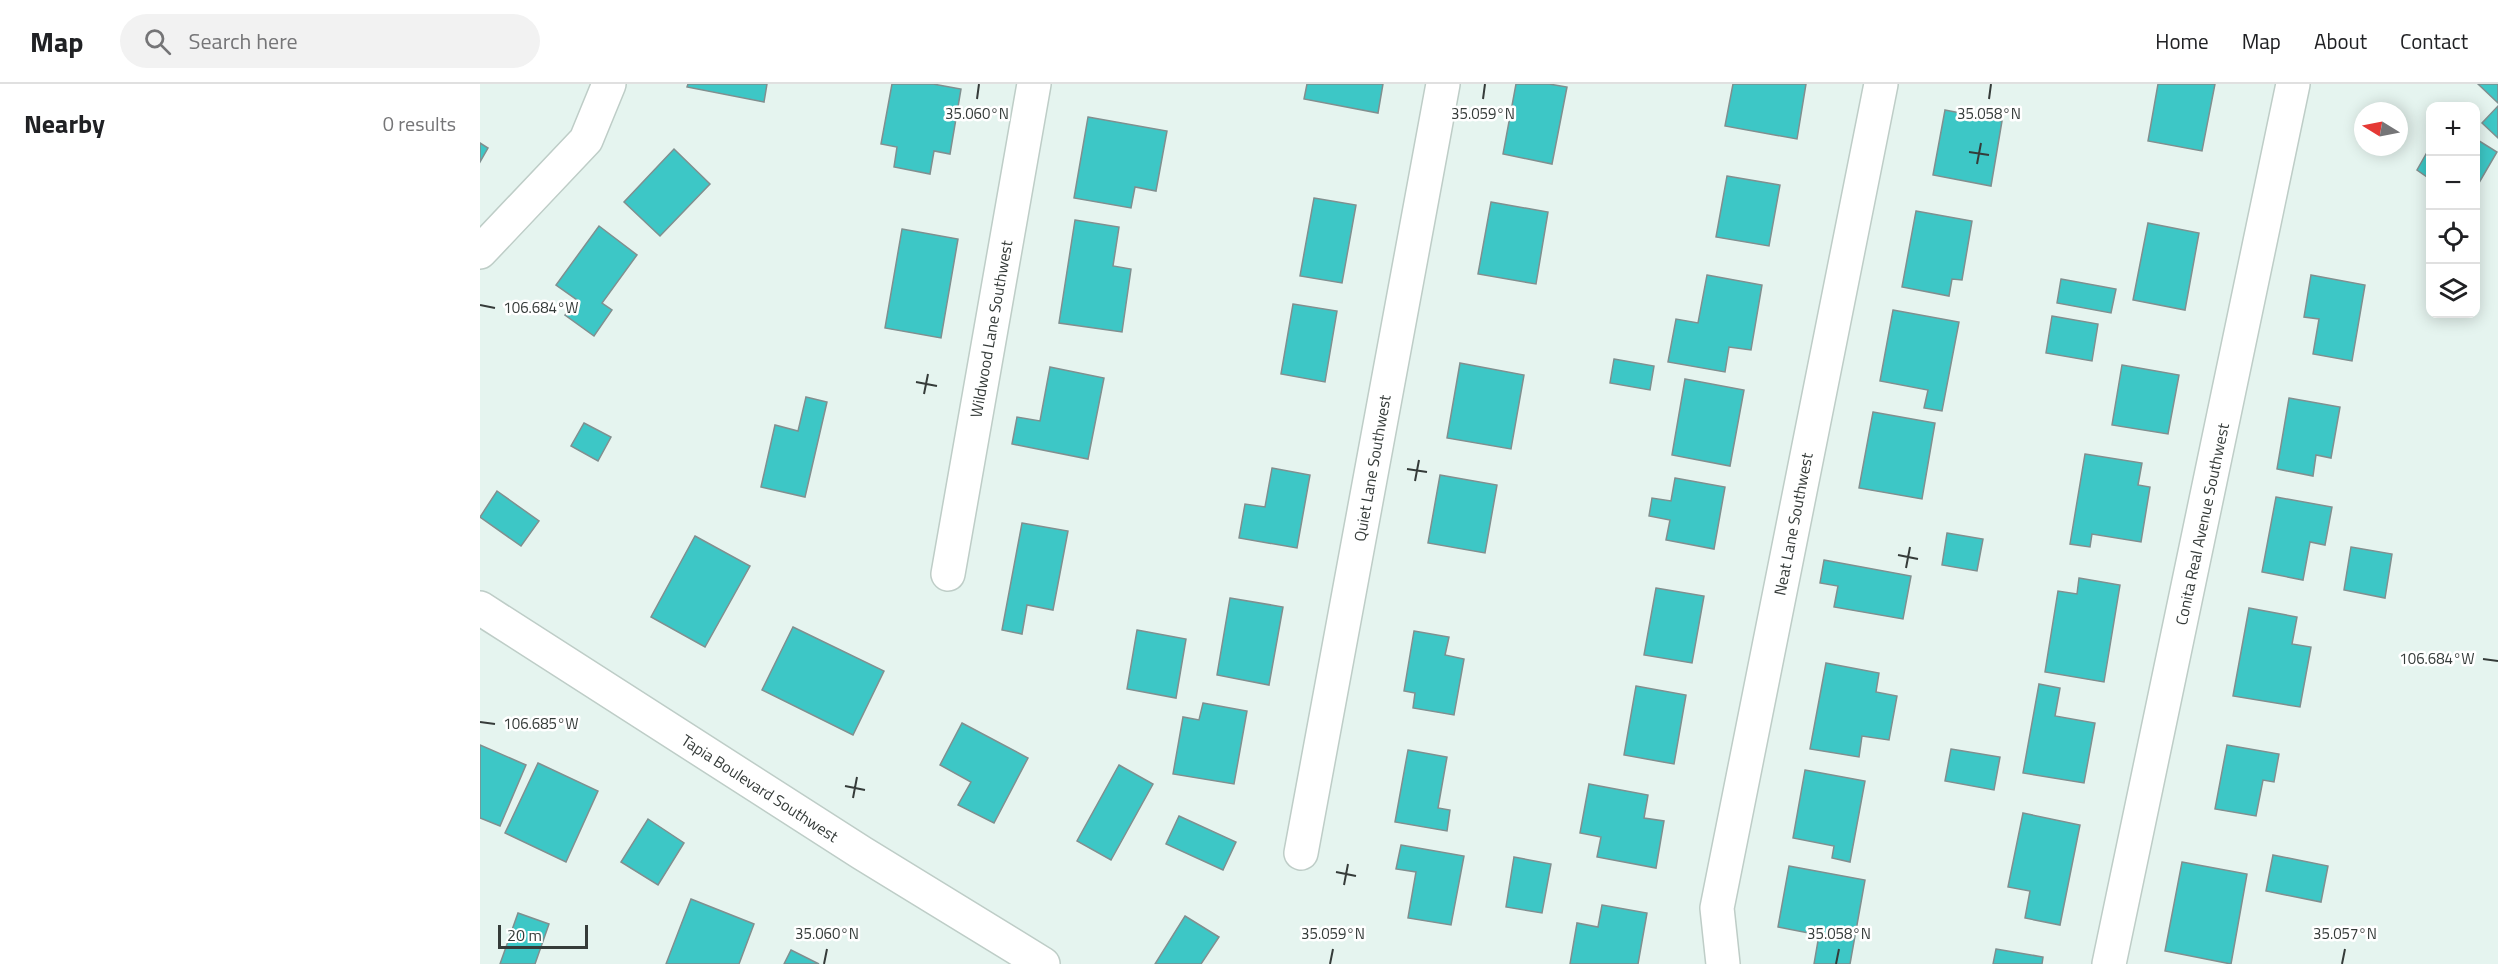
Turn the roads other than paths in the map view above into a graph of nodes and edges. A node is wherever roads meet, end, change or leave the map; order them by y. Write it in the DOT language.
graph roads {
  1 [pos="609,84"];
  2 [pos="1034,84"];
  3 [pos="1443,84"];
  4 [pos="1881,84"];
  5 [pos="2293,84"];
  6 [pos="480,252"];
  7 [pos="948,574"];
  8 [pos="480,608"];
  9 [pos="1301,853"];
  10 [pos="1043,964"];
  11 [pos="1723,964"];
  12 [pos="2109,964"];
  1 -- 6 [label="street"];
  2 -- 7 [label="street, Wildwood Lane Southwest"];
  3 -- 9 [label="street, Quiet Lane Southwest"];
  4 -- 11 [label="street, Neat Lane Southwest"];
  5 -- 12 [label="street, Conita Real Avenue Southwest"];
  8 -- 10 [label="street, Tapia Boulevard Southwest"];
}
